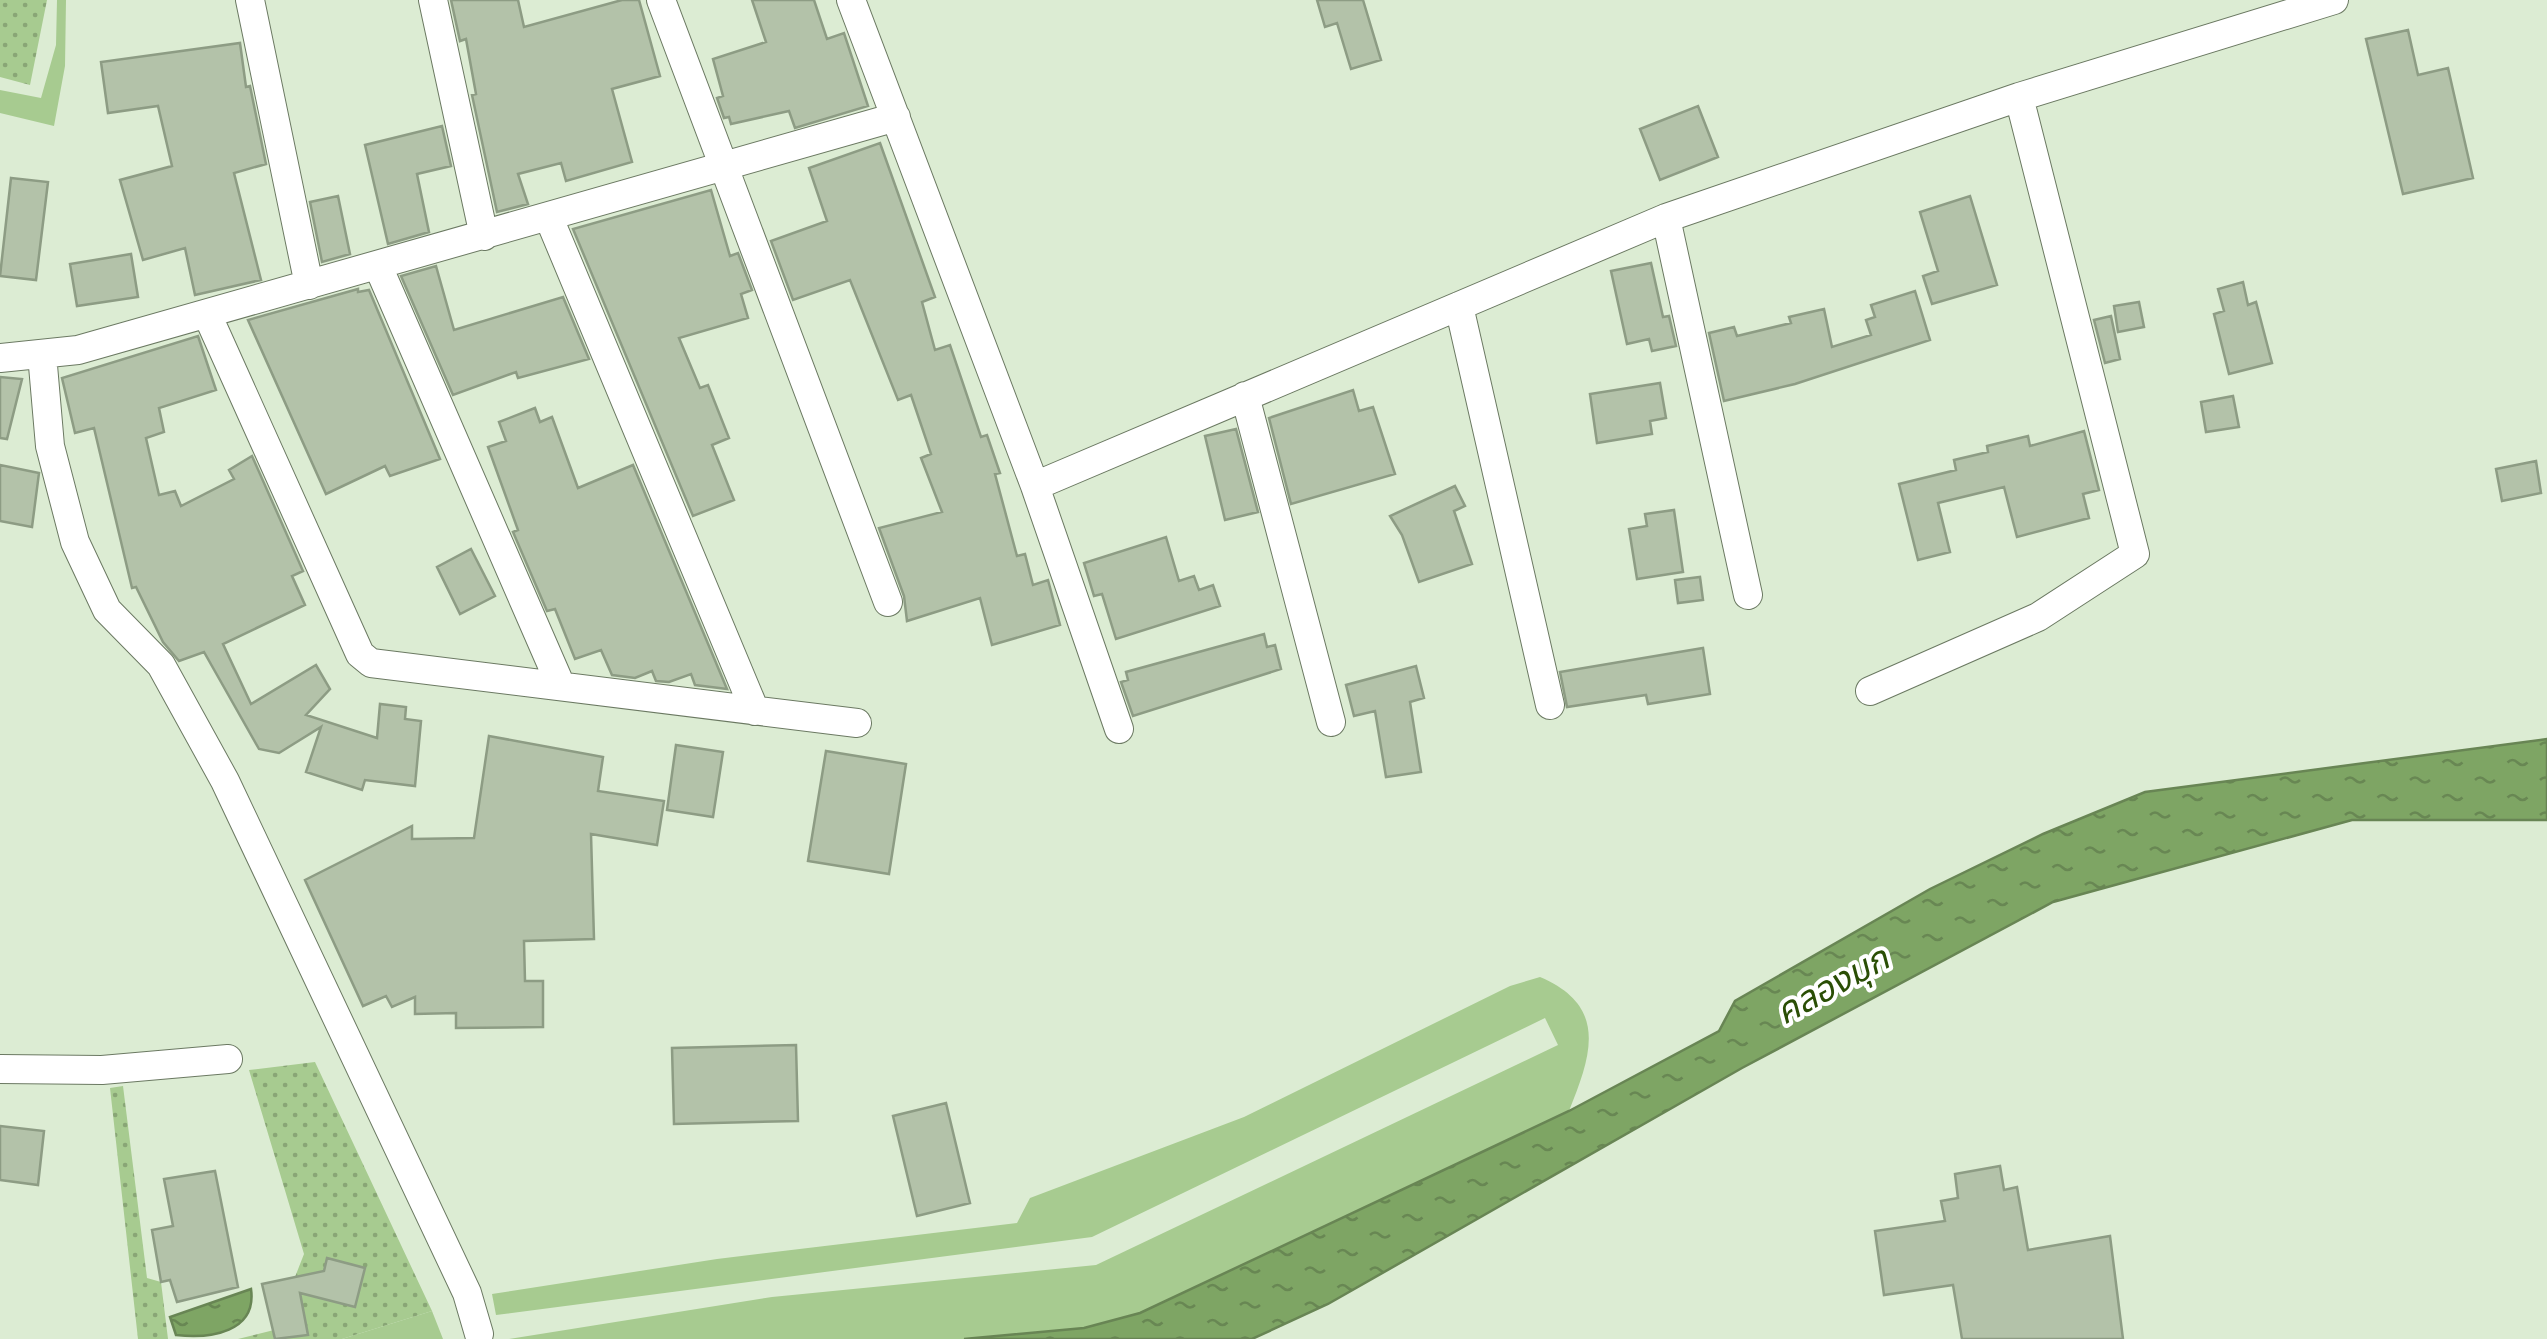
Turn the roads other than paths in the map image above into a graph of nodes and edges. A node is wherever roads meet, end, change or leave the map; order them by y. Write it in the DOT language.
graph roads {
  1 [pos="250,0"];
  2 [pos="433,0"];
  3 [pos="661,0"];
  4 [pos="2334,0"];
  5 [pos="856,1"];
  6 [pos="2019,96"];
  7 [pos="896,118"];
  8 [pos="722,168"];
  9 [pos="550,218"];
  10 [pos="1666,218"];
  11 [pos="484,236"];
  12 [pos="378,266"];
  13 [pos="309,285"];
  14 [pos="1459,306"];
  15 [pos="207,314"];
  16 [pos="42,354"];
  17 [pos="0,358"];
  18 [pos="1245,396"];
  19 [pos="1035,486"];
  20 [pos="1748,595"];
  21 [pos="888,602"];
  22 [pos="562,686"];
  23 [pos="1870,691"];
  24 [pos="1550,705"];
  25 [pos="755,710"];
  26 [pos="1331,722"];
  27 [pos="857,723"];
  28 [pos="1120,729"];
  29 [pos="228,1060"];
  30 [pos="0,1069"];
  31 [pos="479,1334"];
  1 -- 13 [label="street"];
  2 -- 11 [label="street"];
  3 -- 8 [label="street"];
  4 -- 6 [label="street"];
  5 -- 7 [label="street"];
  6 -- 10 [label="street"];
  6 -- 23 [label="street"];
  7 -- 8 [label="street"];
  7 -- 19 [label="street"];
  8 -- 9 [label="street"];
  8 -- 21 [label="street"];
  9 -- 11 [label="street"];
  9 -- 25 [label="street"];
  10 -- 14 [label="street"];
  10 -- 20 [label="street"];
  11 -- 12 [label="street"];
  12 -- 13 [label="street"];
  12 -- 22 [label="street"];
  13 -- 15 [label="street"];
  14 -- 18 [label="street"];
  14 -- 24 [label="street"];
  15 -- 16 [label="street"];
  15 -- 22 [label="street"];
  16 -- 17 [label="street"];
  16 -- 31 [label="street"];
  18 -- 19 [label="street"];
  18 -- 26 [label="street"];
  19 -- 28 [label="street"];
  22 -- 25 [label="street"];
  25 -- 27 [label="street"];
  29 -- 30 [label="street"];
}
